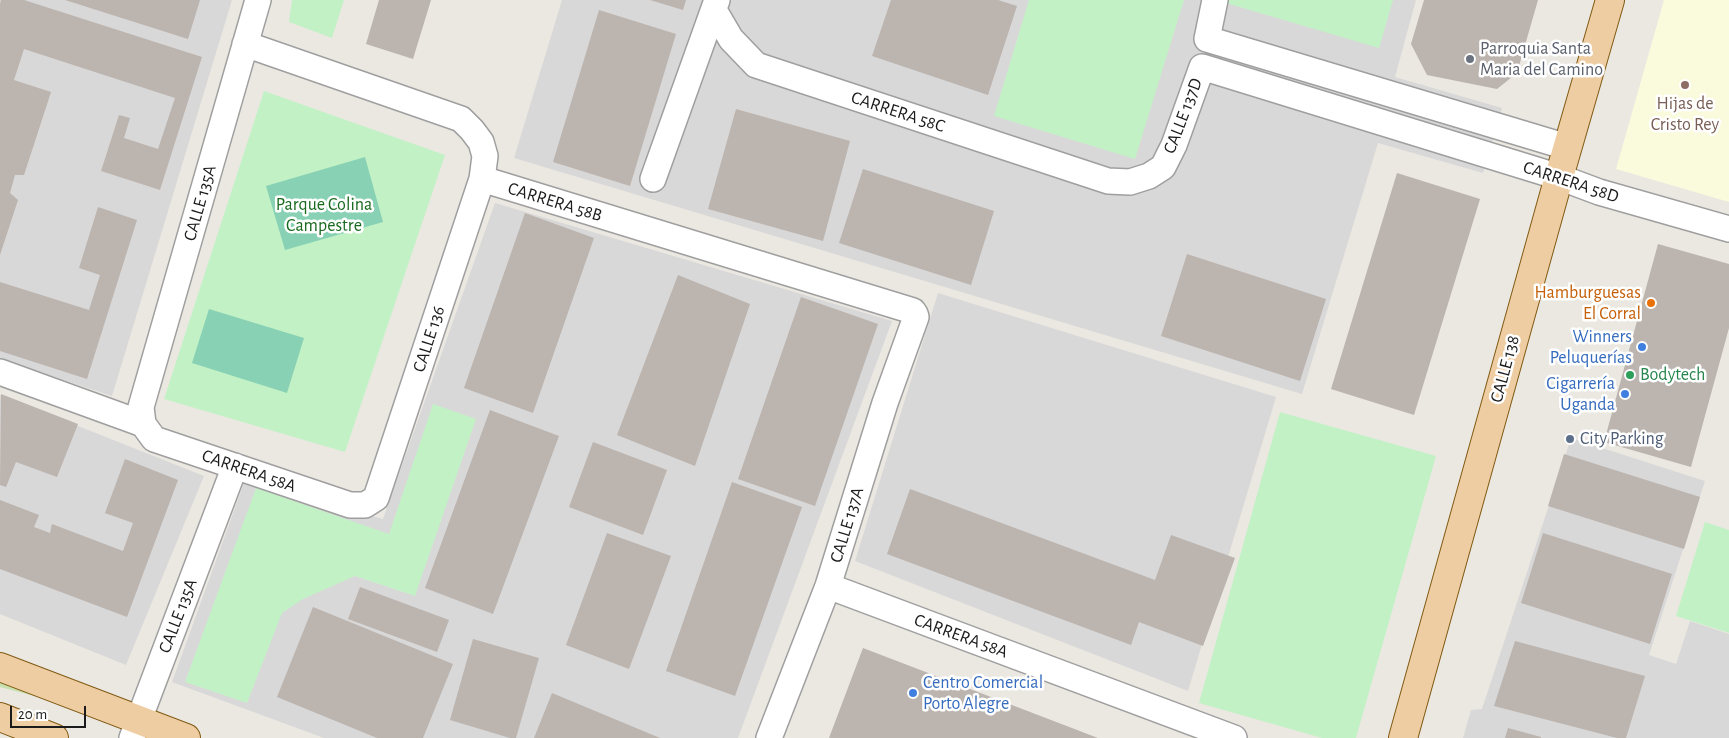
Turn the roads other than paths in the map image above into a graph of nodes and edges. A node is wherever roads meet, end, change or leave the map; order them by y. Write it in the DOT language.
graph roads {
  1 [pos="258,0"];
  2 [pos="1215,0"];
  3 [pos="1610,0"];
  4 [pos="715,5"];
  5 [pos="245,44"];
  6 [pos="1202,67"];
  7 [pos="1423,103"];
  8 [pos="1414,132"];
  9 [pos="1567,147"];
  10 [pos="1559,177"];
  11 [pos="653,179"];
  12 [pos="482,180"];
  13 [pos="1108,181"];
  14 [pos="1729,229"];
  15 [pos="913,311"];
  16 [pos="0,372"];
  17 [pos="142,415"];
  18 [pos="235,466"];
  19 [pos="376,498"];
  20 [pos="828,586"];
  21 [pos="0,667"];
  22 [pos="0,717"];
  23 [pos="136,729"];
  24 [pos="54,738"];
  25 [pos="186,738"];
  26 [pos="769,738"];
  27 [pos="1234,738"];
  28 [pos="1403,738"];
  1 -- 5 [label="street, CALLE 135A"];
  2 -- 7 [label="street, CARRERA 58D"];
  3 -- 9 [label="main road, CALLE 138"];
  4 -- 11 [label="street"];
  4 -- 13 [label="street, CARRERA 58C"];
  5 -- 12 [label="street"];
  5 -- 17 [label="street, CALLE 135A"];
  6 -- 8 [label="street, CARRERA 58D"];
  6 -- 13 [label="street, CALLE 137D"];
  7 -- 8 [label="street"];
  7 -- 9 [label="street, CARRERA 58D"];
  8 -- 10 [label="street, CARRERA 58D"];
  9 -- 10 [label="main road, CALLE 138"];
  10 -- 14 [label="street, CARRERA 58D"];
  10 -- 28 [label="main road, CALLE 138"];
  12 -- 15 [label="street, CARRERA 58B"];
  12 -- 19 [label="street, CALLE 136"];
  15 -- 20 [label="street, CALLE 137A"];
  16 -- 17 [label="street"];
  17 -- 18 [label="street, CARRERA 58A"];
  18 -- 19 [label="street, CARRERA 58A"];
  18 -- 23 [label="street, CALLE 135A"];
  20 -- 26 [label="street, CALLE 137A"];
  20 -- 27 [label="street, CARRERA 58A"];
  21 -- 23 [label="main road"];
  22 -- 24 [label="main road"];
  23 -- 25 [label="main road"];
}
